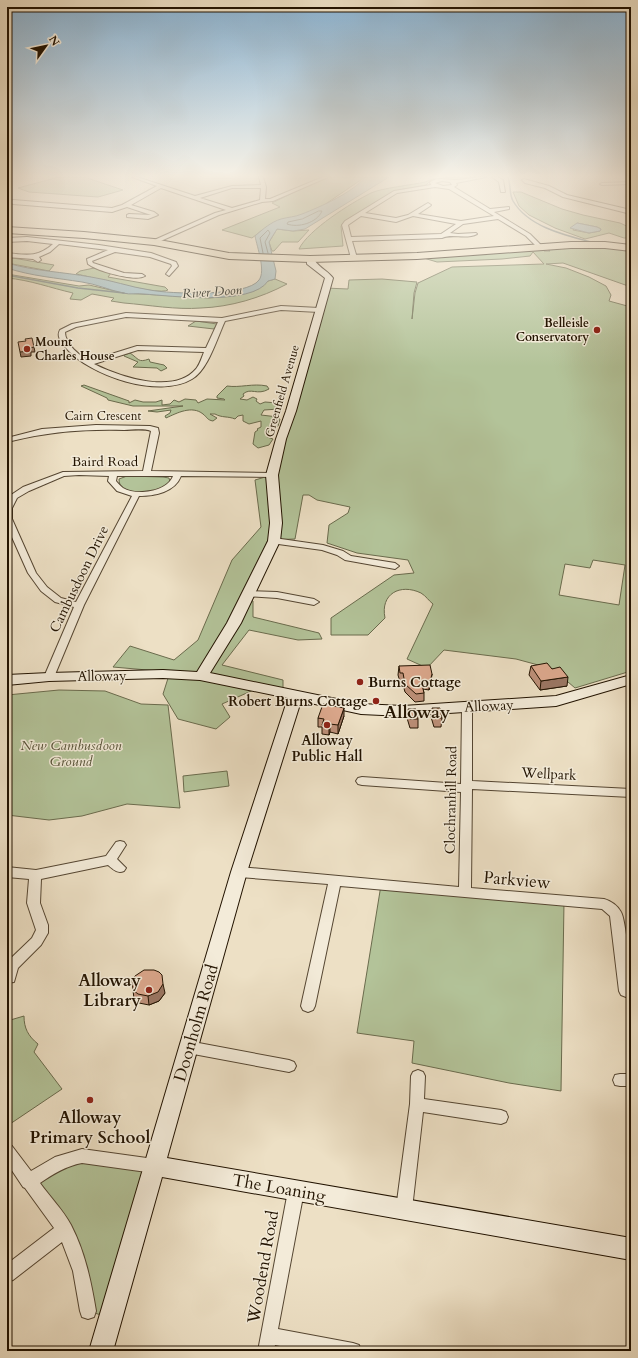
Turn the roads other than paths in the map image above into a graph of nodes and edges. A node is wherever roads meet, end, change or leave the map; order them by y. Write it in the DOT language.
graph roads {
  1 [pos="40,240"];
  2 [pos="75,240"];
  3 [pos="137,240"];
  4 [pos="158,240"];
  5 [pos="348,240"];
  6 [pos="533,240"];
  7 [pos="57,242"];
  8 [pos="154,242"];
  9 [pos="72,243"];
  10 [pos="540,247"];
  11 [pos="631,248"];
  12 [pos="114,250"];
  13 [pos="7,255"];
  14 [pos="354,258"];
  15 [pos="310,260"];
  16 [pos="116,265"];
  17 [pos="105,269"];
  18 [pos="169,274"];
  19 [pos="142,276"];
  20 [pos="319,310"];
  21 [pos="222,320"];
  22 [pos="208,350"];
  23 [pos="88,364"];
  24 [pos="7,440"];
  25 [pos="113,474"];
  26 [pos="146,474"];
  27 [pos="178,475"];
  28 [pos="272,475"];
  29 [pos="136,495"];
  30 [pos="7,508"];
  31 [pos="274,541"];
  32 [pos="394,566"];
  33 [pos="248,594"];
  34 [pos="314,602"];
  35 [pos="79,605"];
  36 [pos="201,674"];
  37 [pos="50,677"];
  38 [pos="631,679"];
  39 [pos="7,680"];
  40 [pos="296,696"];
  41 [pos="467,707"];
  42 [pos="362,780"];
  43 [pos="466,786"];
  44 [pos="631,793"];
  45 [pos="120,845"];
  46 [pos="110,860"];
  47 [pos="120,868"];
  48 [pos="7,872"];
  49 [pos="239,872"];
  50 [pos="36,875"];
  51 [pos="334,881"];
  52 [pos="465,893"];
  53 [pos="10,962"];
  54 [pos="9,978"];
  55 [pos="626,991"];
  56 [pos="308,1006"];
  57 [pos="188,1048"];
  58 [pos="289,1066"];
  59 [pos="418,1076"];
  60 [pos="417,1104"];
  61 [pos="501,1118"];
  62 [pos="7,1151"];
  63 [pos="154,1166"];
  64 [pos="28,1182"];
  65 [pos="296,1191"];
  66 [pos="404,1209"];
  67 [pos="64,1230"];
  68 [pos="631,1248"];
  69 [pos="7,1274"];
  70 [pos="88,1311"];
  71 [pos="268,1343"];
  72 [pos="101,1351"];
  73 [pos="353,1351"];
  1 -- 7 [label="street"];
  2 -- 9 [label="street"];
  3 -- 8 [label="main road"];
  4 -- 8 [label="street"];
  5 -- 14 [label="street"];
  6 -- 10 [label="street"];
  7 -- 9 [label="street"];
  7 -- 13 [label="street"];
  8 -- 15 [label="main road"];
  9 -- 12 [label="street"];
  10 -- 11 [label="main road"];
  10 -- 14 [label="main road"];
  12 -- 17 [label="street"];
  12 -- 18 [label="street"];
  14 -- 15 [label="main road"];
  15 -- 20 [label="street, Greenfield Avenue"];
  16 -- 17 [label="street"];
  17 -- 19 [label="street"];
  20 -- 21 [label="street"];
  20 -- 28 [label="street, Greenfield Avenue"];
  21 -- 22 [label="street"];
  21 -- 23 [label="street"];
  22 -- 23 [label="street"];
  22 -- 23 [label="street"];
  24 -- 26 [label="street, Cairn Crescent"];
  25 -- 26 [label="street, Baird Road"];
  25 -- 29 [label="street"];
  25 -- 30 [label="street, Baird Road"];
  26 -- 27 [label="street, Baird Road"];
  27 -- 28 [label="street, Baird Road"];
  27 -- 29 [label="street"];
  28 -- 31 [label="street, Greenfield Avenue"];
  29 -- 35 [label="street, Cambusdoon Drive"];
  30 -- 35 [label="street, Baird Road"];
  31 -- 32 [label="street"];
  31 -- 33 [label="street, Greenfield Avenue"];
  33 -- 34 [label="street"];
  33 -- 36 [label="street, Greenfield Avenue"];
  35 -- 37 [label="street, Cambusdoon Drive"];
  36 -- 37 [label="street, Alloway"];
  36 -- 40 [label="street, Alloway"];
  37 -- 39 [label="street, Alloway"];
  38 -- 41 [label="street, Alloway"];
  40 -- 41 [label="street, Alloway"];
  40 -- 49 [label="street, Doonholm Road"];
  41 -- 43 [label="street, Clochranhill Road"];
  42 -- 43 [label="street, Wellpark"];
  43 -- 44 [label="street, Wellpark"];
  43 -- 52 [label="street, Clochranhill Road"];
  45 -- 46 [label="street"];
  46 -- 47 [label="street"];
  46 -- 50 [label="street"];
  48 -- 50 [label="street"];
  49 -- 51 [label="street, Parkview"];
  49 -- 57 [label="street, Doonholm Road"];
  50 -- 53 [label="street"];
  51 -- 52 [label="street, Parkview"];
  51 -- 56 [label="street"];
  52 -- 55 [label="street, Parkview"];
  53 -- 54 [label="street"];
  57 -- 58 [label="street"];
  57 -- 63 [label="street, Doonholm Road"];
  59 -- 60 [label="street"];
  60 -- 61 [label="street"];
  60 -- 66 [label="street"];
  62 -- 64 [label="street"];
  63 -- 64 [label="street"];
  63 -- 65 [label="street, The Loaning"];
  63 -- 72 [label="street, Doonholm Road"];
  64 -- 67 [label="street"];
  65 -- 66 [label="street, The Loaning"];
  65 -- 71 [label="street, Woodend Road"];
  66 -- 68 [label="street, The Loaning"];
  67 -- 69 [label="street"];
  67 -- 70 [label="street"];
  71 -- 73 [label="street"];
}
